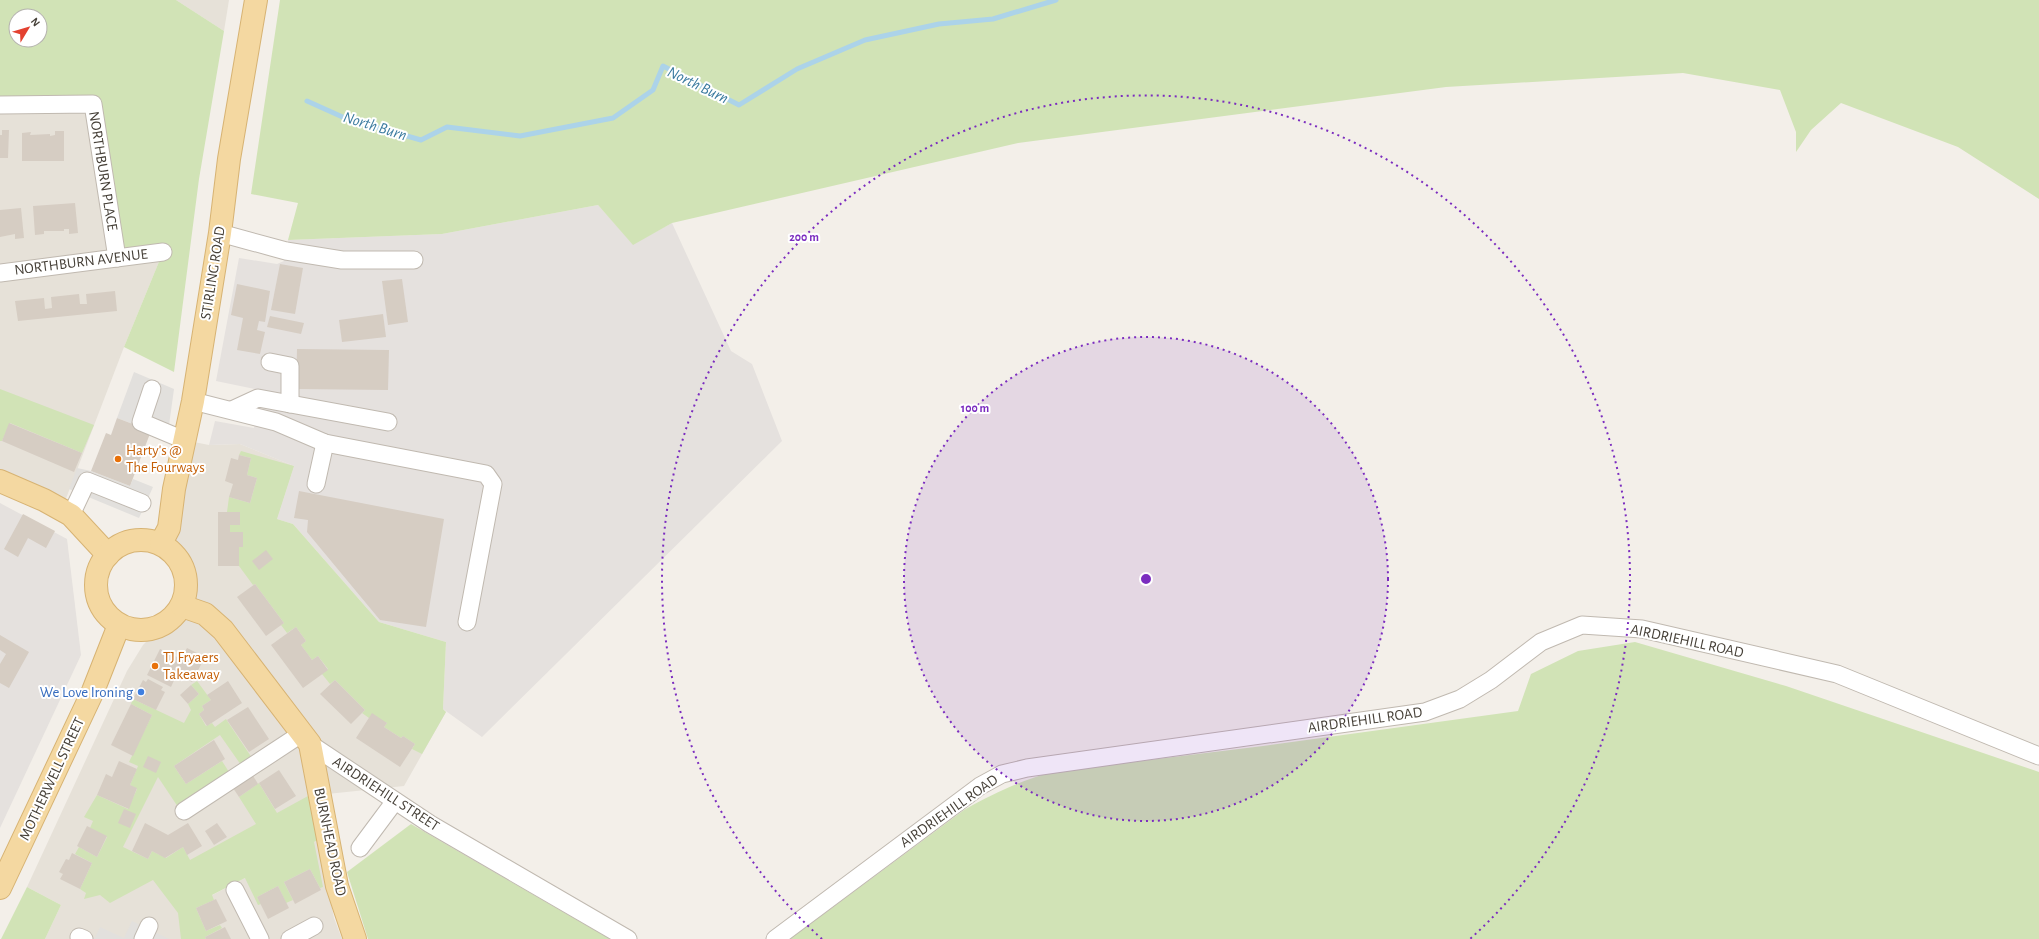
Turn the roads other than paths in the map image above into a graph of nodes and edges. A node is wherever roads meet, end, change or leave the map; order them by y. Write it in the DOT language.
graph roads {
  1 [pos="256,0"];
  2 [pos="0,105"];
  3 [pos="220,233"];
  4 [pos="163,252"];
  5 [pos="117,258"];
  6 [pos="414,260"];
  7 [pos="0,273"];
  8 [pos="270,362"];
  9 [pos="152,389"];
  10 [pos="193,401"];
  11 [pos="290,404"];
  12 [pos="232,410"];
  13 [pos="388,422"];
  14 [pos="184,440"];
  15 [pos="325,443"];
  16 [pos="0,481"];
  17 [pos="316,484"];
  18 [pos="142,503"];
  19 [pos="71,515"];
  20 [pos="161,543"];
  21 [pos="108,555"];
  22 [pos="182,606"];
  23 [pos="467,622"];
  24 [pos="120,625"];
  25 [pos="305,739"];
  26 [pos="2039,756"];
  27 [pos="395,801"];
  28 [pos="184,811"];
  29 [pos="360,848"];
  30 [pos="0,888"];
  31 [pos="235,890"];
  32 [pos="314,926"];
  33 [pos="260,939"];
  34 [pos="290,939"];
  35 [pos="355,939"];
  36 [pos="628,939"];
  37 [pos="775,939"];
  1 -- 3 [label="main road, STIRLING ROAD"];
  2 -- 5 [label="street, NORTHBURN PLACE"];
  3 -- 6 [label="street"];
  3 -- 10 [label="main road, STIRLING ROAD"];
  4 -- 5 [label="street, NORTHBURN AVENUE"];
  5 -- 7 [label="street, NORTHBURN AVENUE"];
  8 -- 11 [label="street"];
  9 -- 14 [label="street"];
  10 -- 12 [label="street"];
  10 -- 14 [label="main road, STIRLING ROAD"];
  11 -- 12 [label="street"];
  11 -- 13 [label="street"];
  12 -- 15 [label="street"];
  14 -- 20 [label="main road, STIRLING ROAD"];
  15 -- 17 [label="street"];
  15 -- 23 [label="street"];
  16 -- 19 [label="main road"];
  18 -- 19 [label="street"];
  19 -- 21 [label="main road"];
  20 -- 21 [label="main road"];
  20 -- 22 [label="main road"];
  21 -- 24 [label="main road"];
  22 -- 24 [label="main road"];
  22 -- 25 [label="main road, AIRDRIEHILL STREET"];
  24 -- 30 [label="main road, MOTHERWELL STREET"];
  25 -- 27 [label="street, AIRDRIEHILL STREET"];
  25 -- 28 [label="street"];
  25 -- 35 [label="main road, BURNHEAD ROAD"];
  26 -- 37 [label="street, AIRDRIEHILL ROAD"];
  27 -- 29 [label="street"];
  27 -- 36 [label="street, AIRDRIEHILL STREET"];
  31 -- 33 [label="street"];
  32 -- 34 [label="street"];
}
